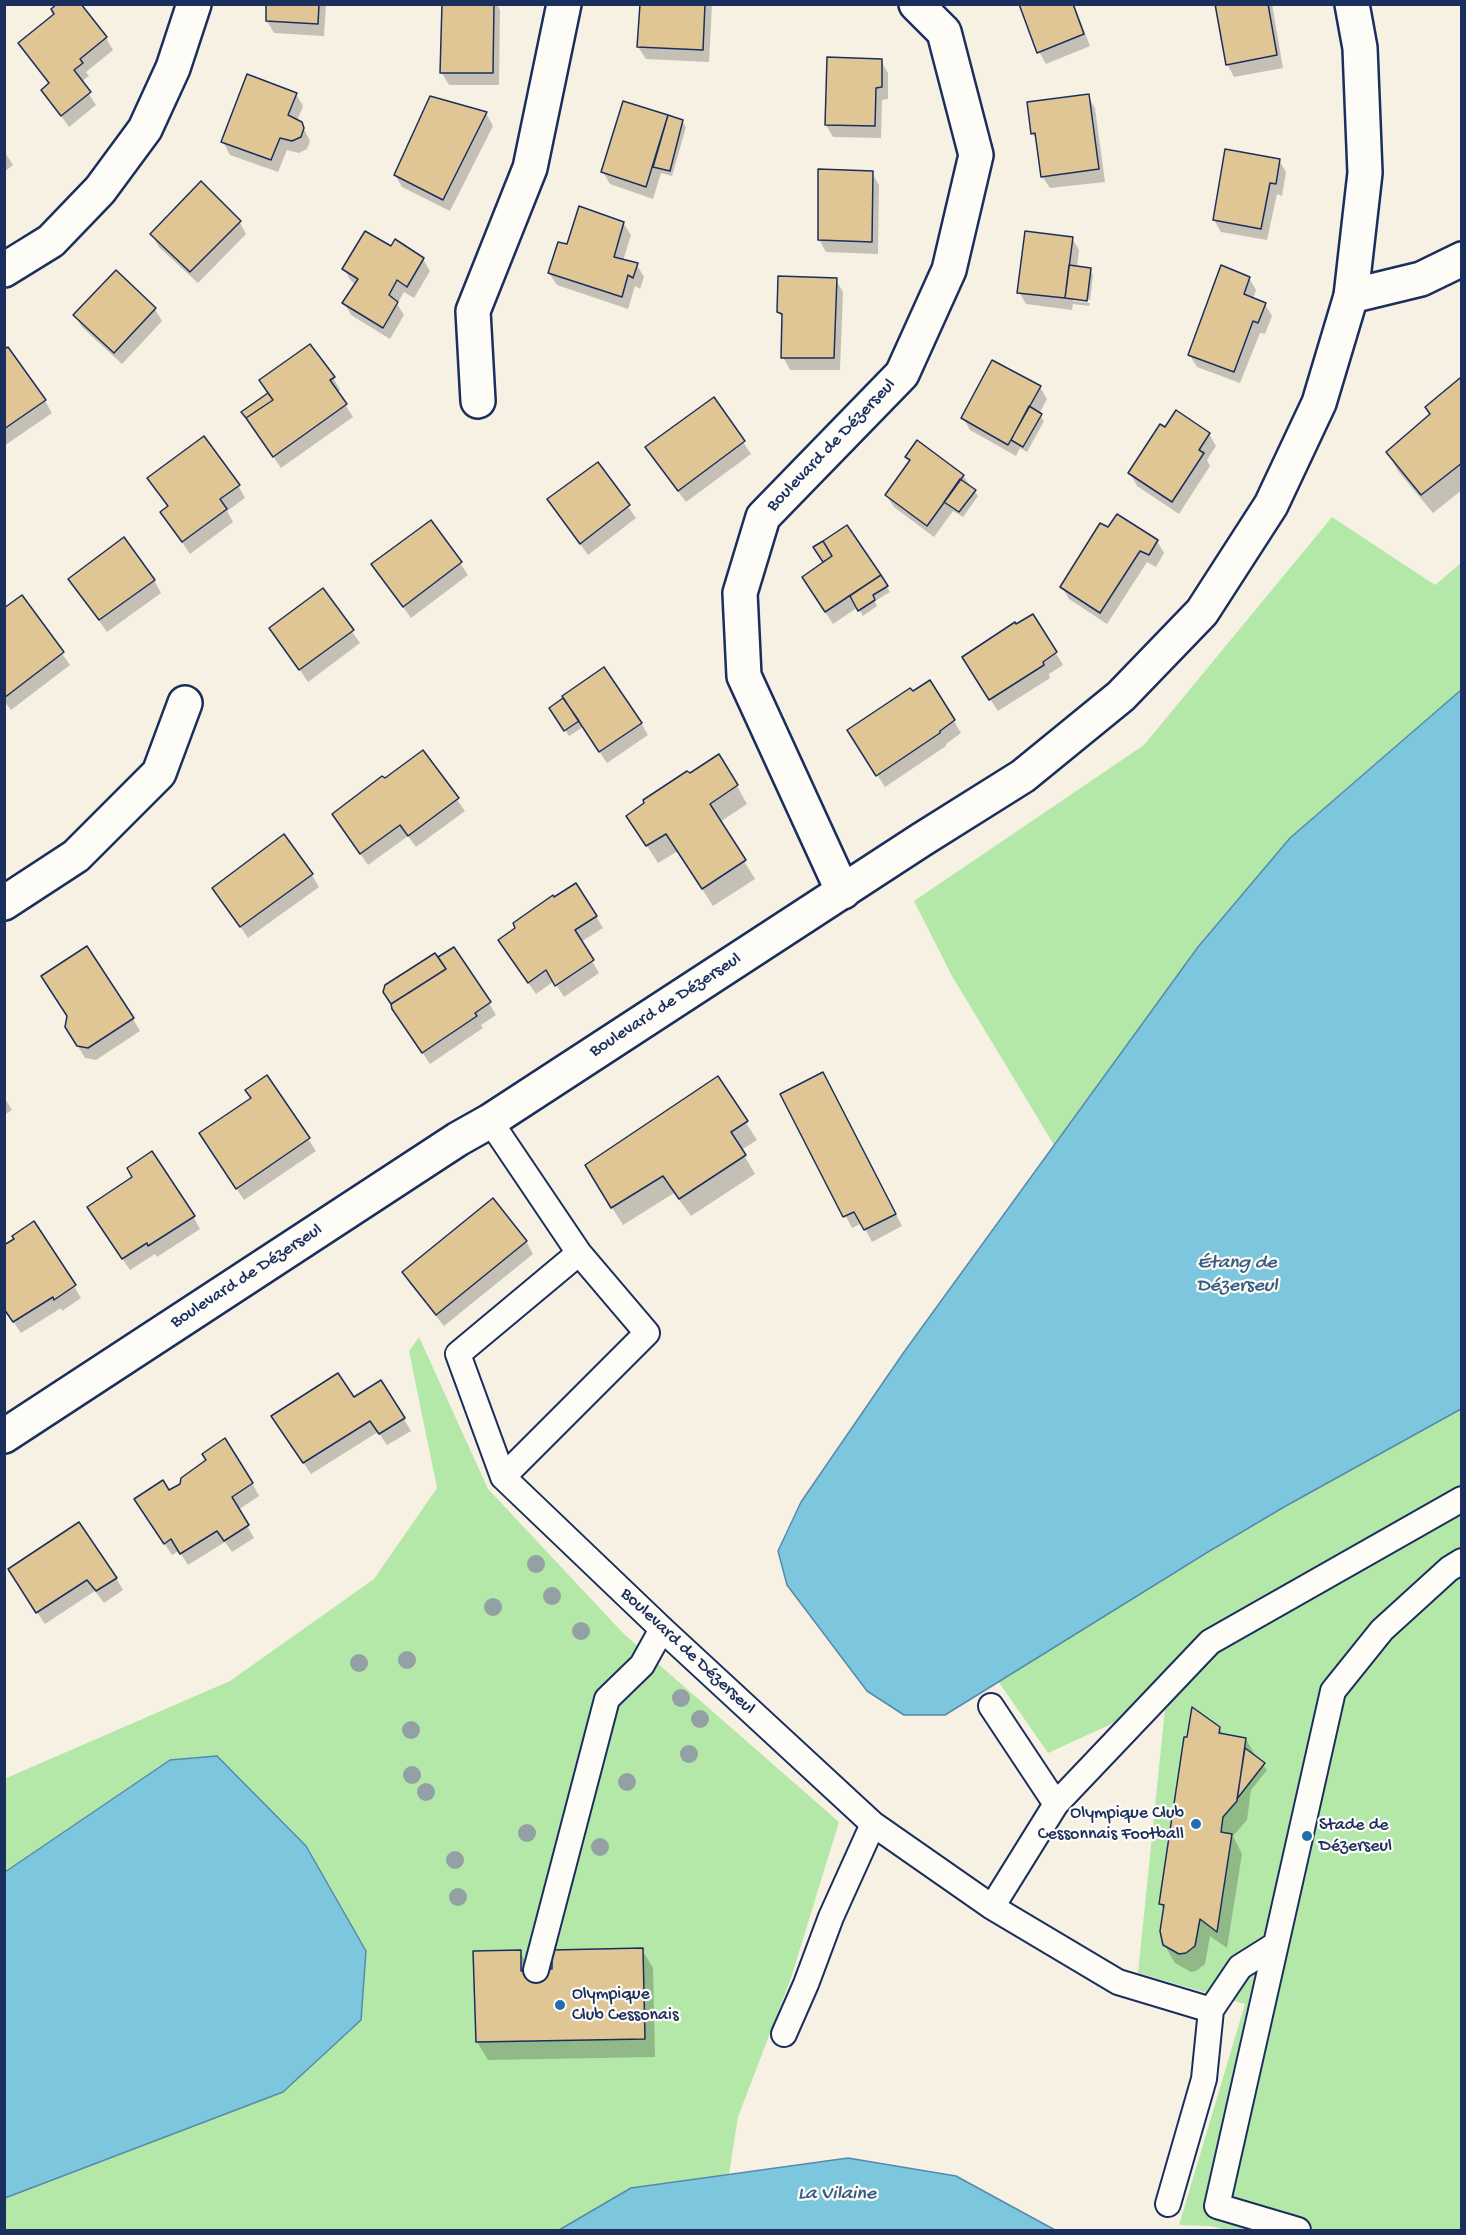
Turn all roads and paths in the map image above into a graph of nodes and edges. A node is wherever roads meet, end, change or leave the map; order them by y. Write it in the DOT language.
graph roads {
  1 [pos="194,4"];
  2 [pos="564,4"];
  3 [pos="916,4"];
  4 [pos="1352,4"];
  5 [pos="1461,259"];
  6 [pos="4,270"];
  7 [pos="1351,296"];
  8 [pos="478,401"];
  9 [pos="185,702"];
  10 [pos="843,892"];
  11 [pos="4,903"];
  12 [pos="490,1120"];
  13 [pos="579,1253"];
  14 [pos="4,1436"];
  15 [pos="503,1477"];
  16 [pos="1461,1499"];
  17 [pos="1461,1561"];
  18 [pos="662,1629"];
  19 [pos="991,1706"];
  20 [pos="1056,1804"];
  21 [pos="873,1824"];
  22 [pos="992,1908"];
  23 [pos="1275,1945"];
  24 [pos="536,1970"];
  25 [pos="1211,2010"];
  26 [pos="783,2034"];
  27 [pos="1168,2204"];
  28 [pos="1298,2230"];
  1 -- 6 [label="street"];
  2 -- 8 [label="street"];
  3 -- 10 [label="street, Boulevard de Dézerseul"];
  4 -- 7 [label="street, Boulevard de Dézerseul"];
  5 -- 7 [label="street"];
  7 -- 10 [label="street, Boulevard de Dézerseul"];
  9 -- 11 [label="street"];
  10 -- 12 [label="street, Boulevard de Dézerseul"];
  12 -- 13 [label="lane"];
  12 -- 14 [label="street, Boulevard de Dézerseul"];
  13 -- 15 [label="lane, Boulevard de Dézerseul"];
  13 -- 15 [label="lane"];
  15 -- 18 [label="lane, Boulevard de Dézerseul"];
  16 -- 20 [label="lane"];
  17 -- 23 [label="lane"];
  18 -- 21 [label="lane, Boulevard de Dézerseul"];
  18 -- 24 [label="lane"];
  19 -- 20 [label="lane"];
  20 -- 22 [label="lane"];
  21 -- 22 [label="lane, Boulevard de Dézerseul"];
  21 -- 26 [label="lane"];
  22 -- 25 [label="lane, Boulevard de Dézerseul"];
  23 -- 25 [label="lane"];
  23 -- 28 [label="lane"];
  25 -- 27 [label="lane"];
}
